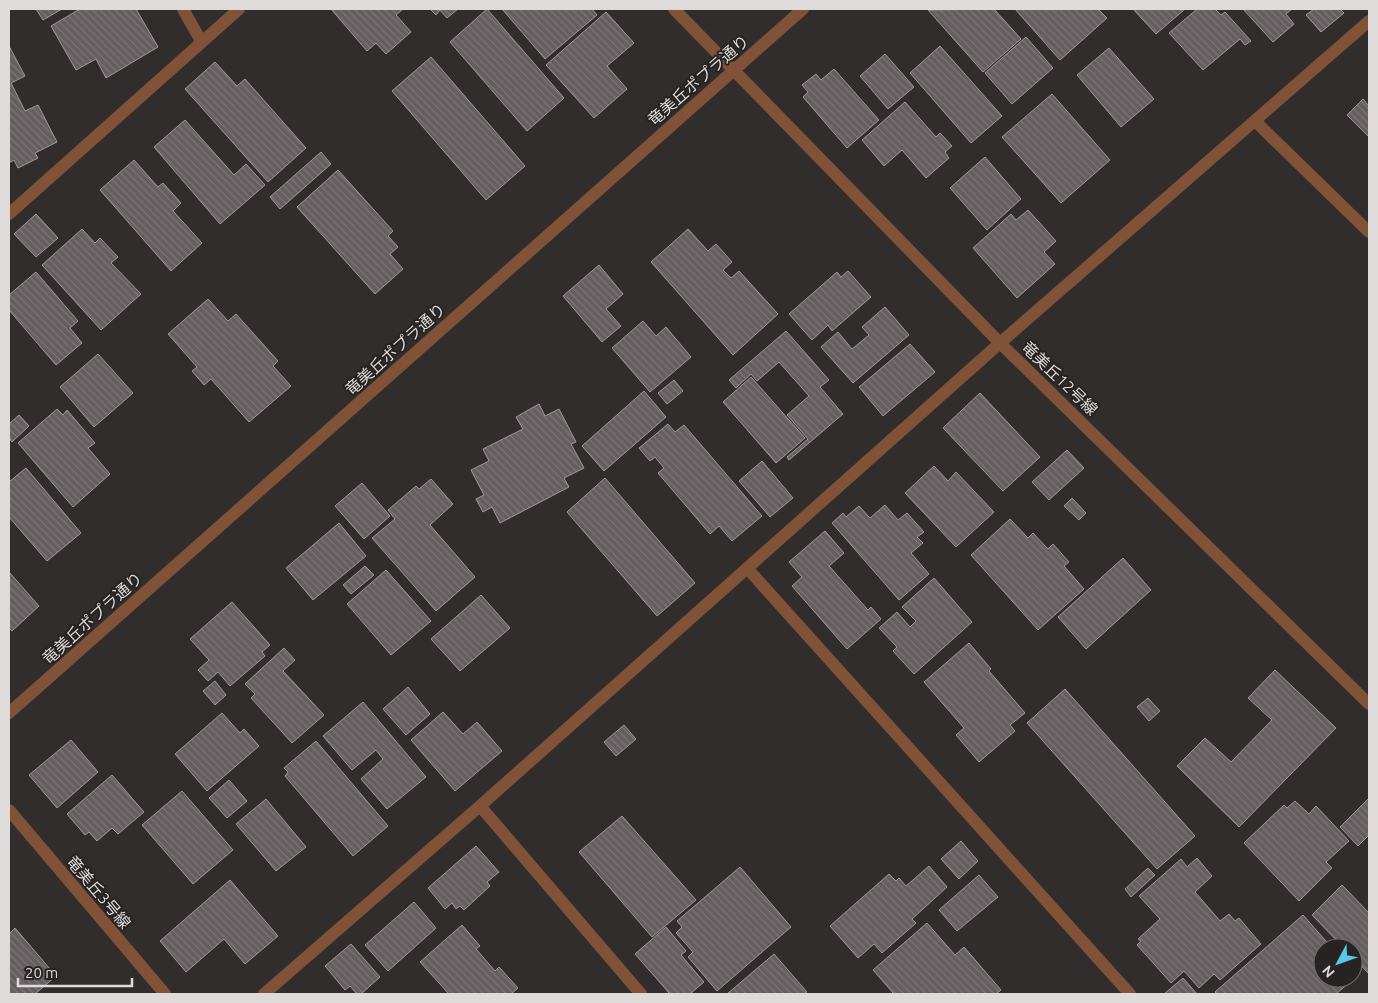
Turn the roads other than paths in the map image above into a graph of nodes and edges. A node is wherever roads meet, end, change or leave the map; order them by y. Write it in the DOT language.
graph roads {
  1 [pos="183,9"];
  2 [pos="239,9"];
  3 [pos="674,9"];
  4 [pos="803,9"];
  5 [pos="1369,21"];
  6 [pos="201,41"];
  7 [pos="733,70"];
  8 [pos="1255,121"];
  9 [pos="9,214"];
  10 [pos="1369,232"];
  11 [pos="1000,343"];
  12 [pos="746,568"];
  13 [pos="1369,704"];
  14 [pos="9,714"];
  15 [pos="480,806"];
  16 [pos="9,810"];
  17 [pos="165,994"];
  18 [pos="264,994"];
  19 [pos="641,994"];
  20 [pos="1130,994"];
  1 -- 6 [label="street"];
  2 -- 6 [label="street"];
  3 -- 7 [label="street, 竜美丘12号線"];
  4 -- 7 [label="street, 竜美丘ポプラ通り"];
  5 -- 8 [label="street"];
  6 -- 9 [label="street"];
  7 -- 11 [label="street, 竜美丘12号線"];
  7 -- 14 [label="street, 竜美丘ポプラ通り"];
  8 -- 10 [label="street"];
  8 -- 11 [label="street"];
  11 -- 12 [label="street"];
  11 -- 13 [label="street, 竜美丘12号線"];
  12 -- 15 [label="street"];
  12 -- 20 [label="street"];
  15 -- 18 [label="street"];
  15 -- 19 [label="street"];
  16 -- 17 [label="street, 竜美丘3号線"];
}
